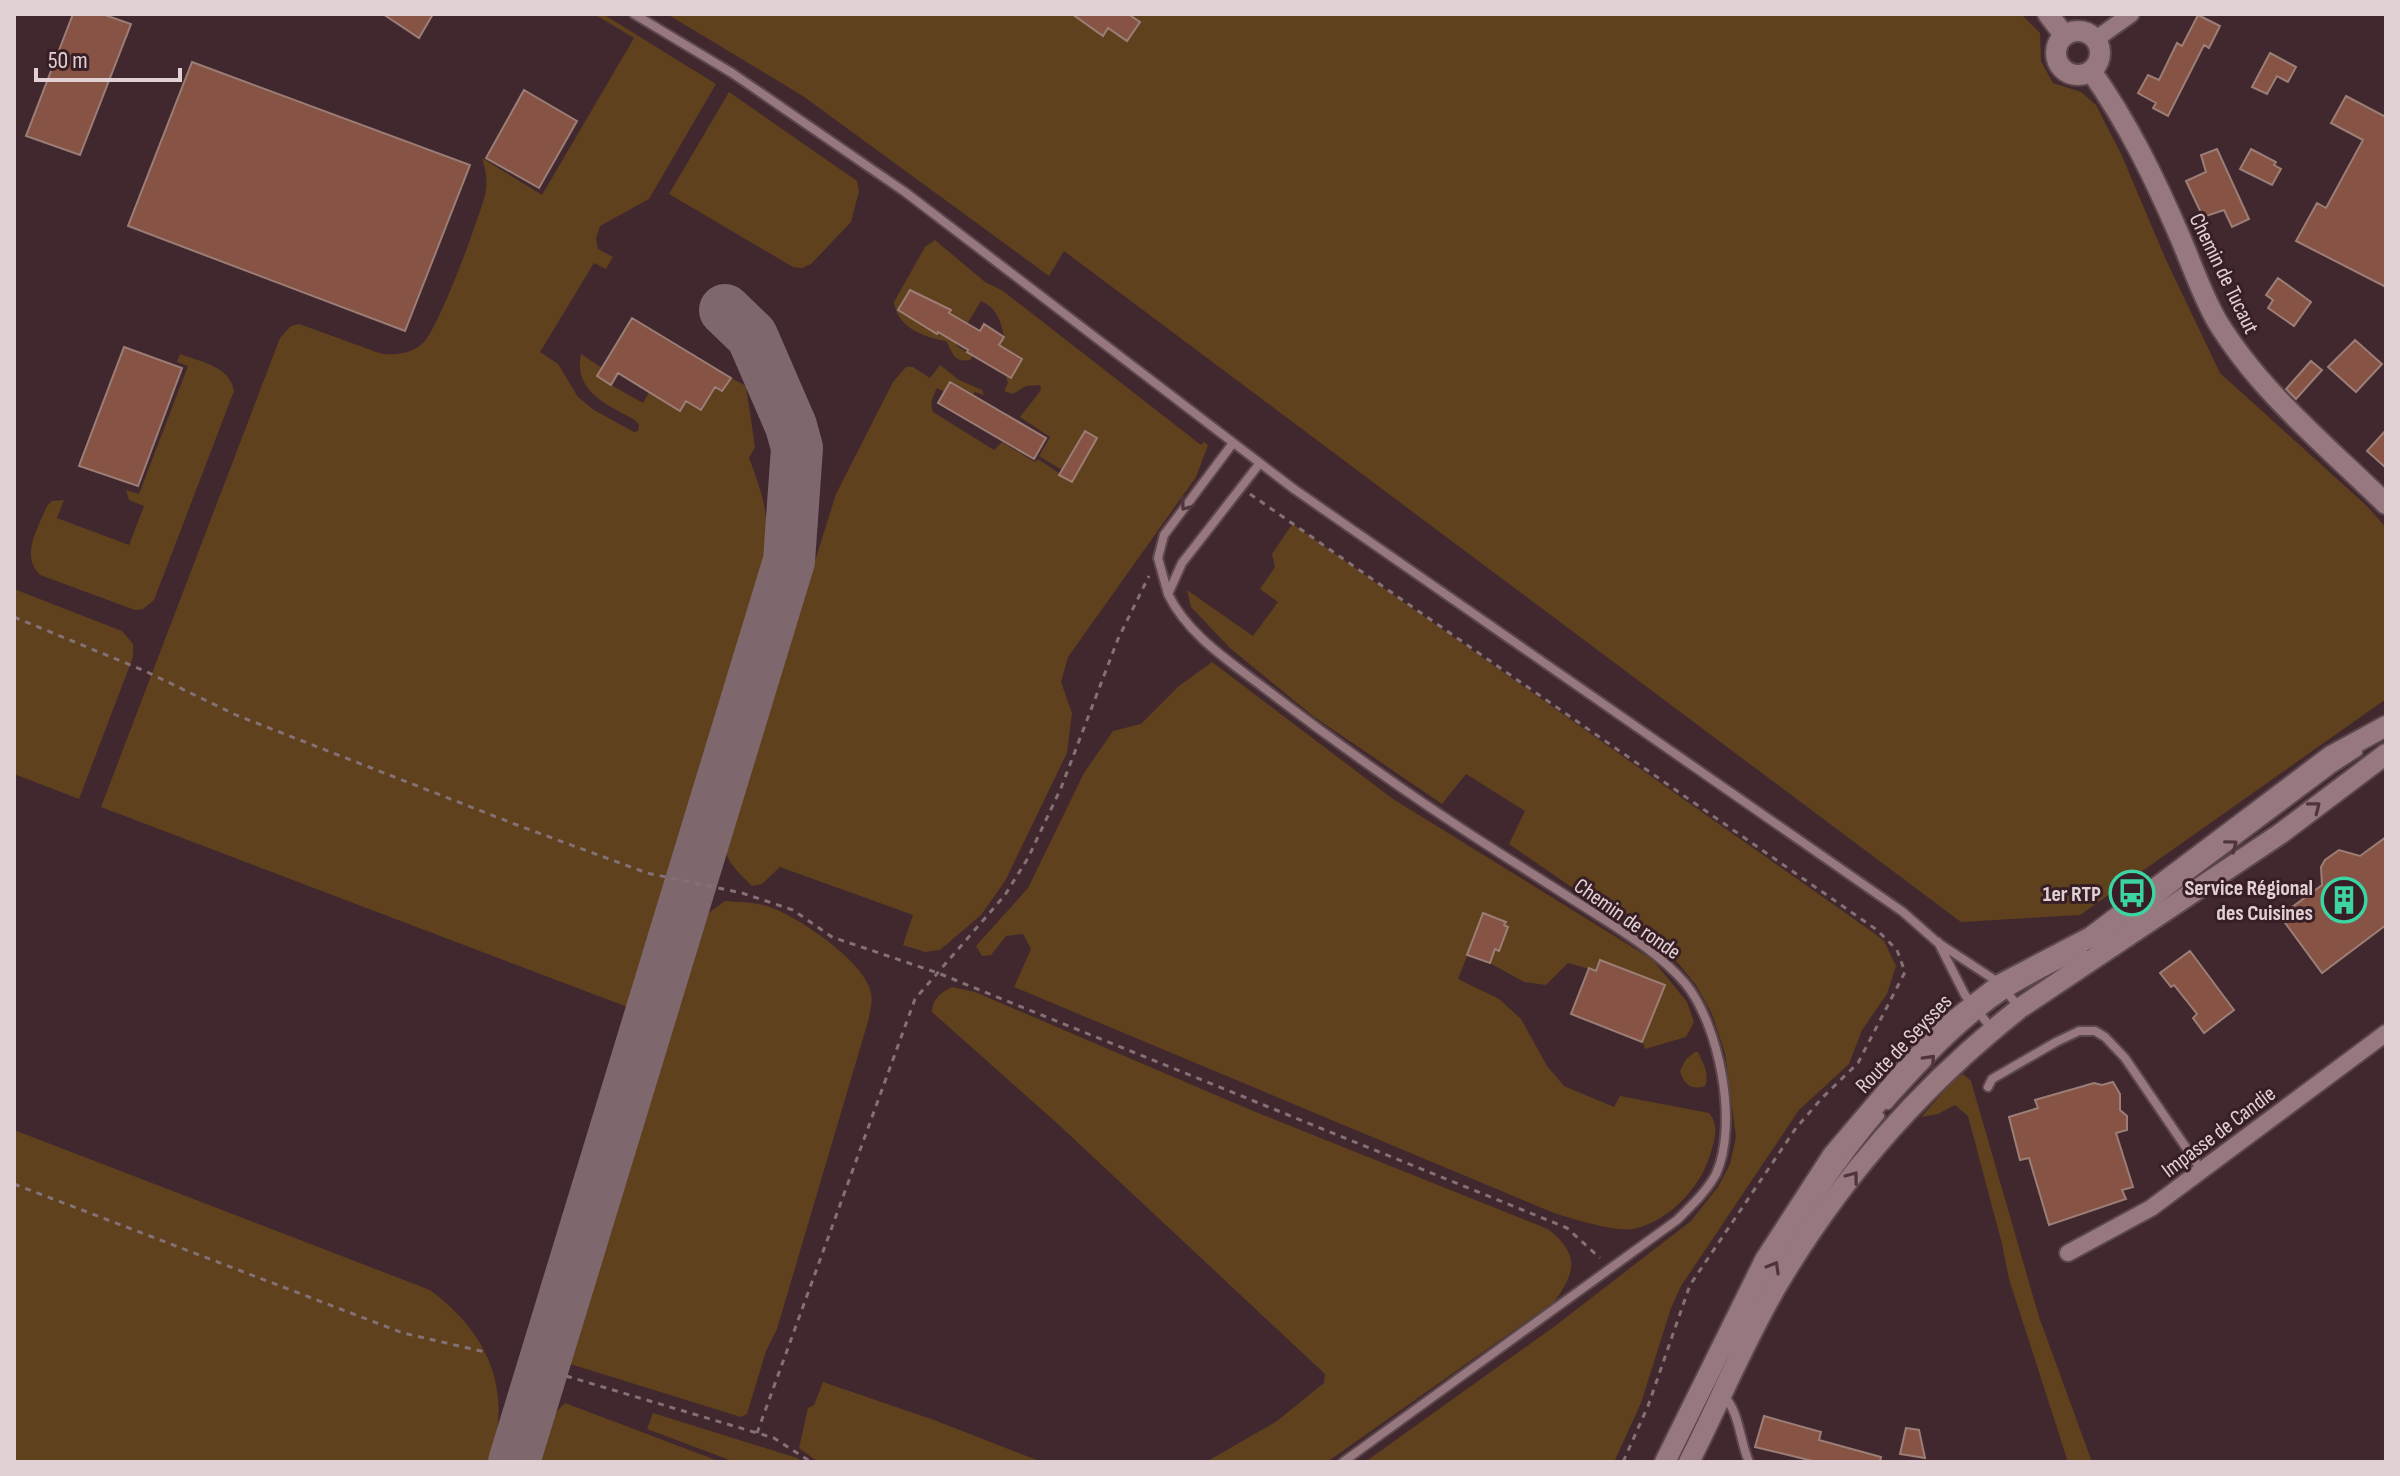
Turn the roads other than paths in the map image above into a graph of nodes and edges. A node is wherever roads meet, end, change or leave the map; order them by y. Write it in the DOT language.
graph roads {
  1 [pos="634,14"];
  2 [pos="2048,14"];
  3 [pos="2131,14"];
  4 [pos="2064,35"];
  5 [pos="2096,39"];
  6 [pos="2091,71"];
  7 [pos="1233,443"];
  8 [pos="1260,463"];
  9 [pos="2386,504"];
  10 [pos="1168,594"];
  11 [pos="2386,726"];
  12 [pos="2386,738"];
  13 [pos="2386,754"];
  14 [pos="1937,942"];
  15 [pos="2009,995"];
  16 [pos="1982,1016"];
  17 [pos="2386,1033"];
  18 [pos="1988,1087"];
  19 [pos="2202,1171"];
  20 [pos="2068,1253"];
  21 [pos="1714,1387"];
  22 [pos="1343,1462"];
  23 [pos="1665,1462"];
  24 [pos="1676,1462"];
  25 [pos="1689,1462"];
  26 [pos="1749,1462"];
  1 -- 7 [label="lane"];
  2 -- 4 [label="main road"];
  3 -- 5 [label="street"];
  4 -- 5 [label="main road"];
  4 -- 6 [label="main road"];
  5 -- 6 [label="main road"];
  6 -- 9 [label="main road, Chemin de Tucaut"];
  7 -- 8 [label="lane"];
  7 -- 10 [label="lane, one-way"];
  8 -- 10 [label="lane"];
  8 -- 14 [label="lane"];
  10 -- 22 [label="lane, Chemin de ronde"];
  11 -- 15 [label="main road, Route de Seysses"];
  15 -- 12 [label="lane, Route de Seysses, one-way"];
  15 -- 13 [label="main road, Route de Seysses, one-way"];
  14 -- 15 [label="lane"];
  14 -- 16 [label="lane"];
  15 -- 16 [label="main road, Route de Seysses"];
  15 -- 16 [label="main road, Route de Seysses"];
  21 -- 16 [label="main road, Route de Seysses, one-way"];
  16 -- 21 [label="main road, Route de Seysses, one-way"];
  17 -- 19 [label="street, Impasse de Candie"];
  18 -- 19 [label="lane"];
  19 -- 20 [label="street, Impasse de Candie"];
  21 -- 23 [label="main road, Route de Seysses"];
  21 -- 24 [label="lane, Route de Seysses"];
  21 -- 25 [label="main road, Route de Seysses"];
  21 -- 26 [label="lane"];
}
